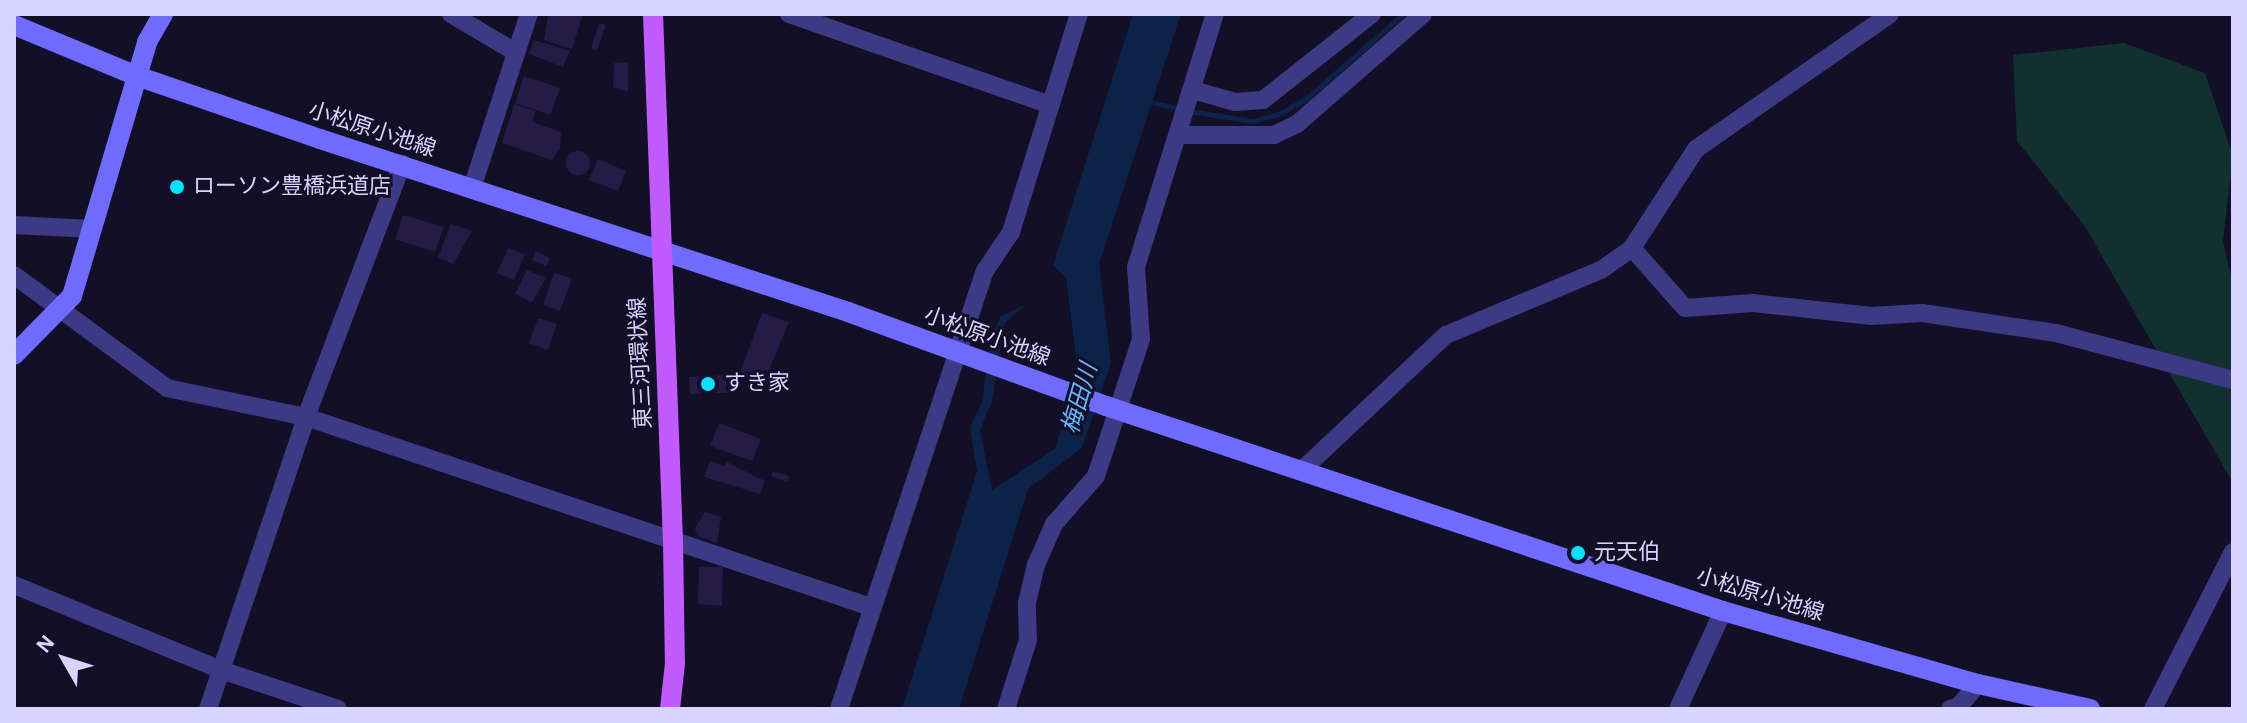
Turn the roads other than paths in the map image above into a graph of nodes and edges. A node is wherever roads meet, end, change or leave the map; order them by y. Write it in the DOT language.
graph roads {
  1 [pos="163,14"];
  2 [pos="451,14"];
  3 [pos="529,14"];
  4 [pos="653,14"];
  5 [pos="789,14"];
  6 [pos="1079,14"];
  7 [pos="1215,14"];
  8 [pos="1372,14"];
  9 [pos="1423,14"];
  10 [pos="1890,14"];
  11 [pos="14,25"];
  12 [pos="515,52"];
  13 [pos="137,76"];
  14 [pos="1189,102"];
  15 [pos="1051,105"];
  16 [pos="1178,135"];
  17 [pos="402,164"];
  18 [pos="472,188"];
  19 [pos="14,225"];
  20 [pos="92,229"];
  21 [pos="1632,248"];
  22 [pos="660,250"];
  23 [pos="14,275"];
  24 [pos="61,311"];
  25 [pos="14,355"];
  26 [pos="965,355"];
  27 [pos="2233,380"];
  28 [pos="1112,408"];
  29 [pos="306,417"];
  30 [pos="1301,471"];
  31 [pos="673,541"];
  32 [pos="2233,552"];
  33 [pos="14,585"];
  34 [pos="871,607"];
  35 [pos="1723,611"];
  36 [pos="221,670"];
  37 [pos="1978,684"];
  38 [pos="2058,706"];
  39 [pos="208,709"];
  40 [pos="338,709"];
  41 [pos="670,709"];
  42 [pos="839,709"];
  43 [pos="1006,709"];
  44 [pos="1678,709"];
  45 [pos="1950,709"];
  46 [pos="2090,709"];
  47 [pos="2153,709"];
  1 -- 13 [label="main road"];
  2 -- 12 [label="street"];
  3 -- 12 [label="street"];
  4 -- 22 [label="main road, 東三河環状線"];
  5 -- 15 [label="street"];
  6 -- 15 [label="street"];
  7 -- 14 [label="street"];
  8 -- 14 [label="street"];
  9 -- 16 [label="street"];
  10 -- 21 [label="street"];
  11 -- 13 [label="main road, 小松原小池線"];
  12 -- 18 [label="street"];
  13 -- 17 [label="main road, 小松原小池線"];
  13 -- 20 [label="main road"];
  14 -- 16 [label="street"];
  15 -- 26 [label="street"];
  16 -- 28 [label="street"];
  17 -- 18 [label="main road, 小松原小池線"];
  17 -- 29 [label="street"];
  18 -- 22 [label="main road, 小松原小池線"];
  19 -- 20 [label="street"];
  20 -- 24 [label="main road"];
  21 -- 27 [label="street"];
  21 -- 30 [label="street"];
  22 -- 26 [label="main road, 小松原小池線"];
  22 -- 31 [label="main road, 東三河環状線"];
  23 -- 24 [label="street"];
  24 -- 25 [label="main road"];
  24 -- 29 [label="street"];
  26 -- 28 [label="main road, 小松原小池線"];
  26 -- 34 [label="street"];
  28 -- 30 [label="main road, 小松原小池線"];
  28 -- 43 [label="street"];
  29 -- 31 [label="street"];
  29 -- 36 [label="street"];
  30 -- 35 [label="main road, 小松原小池線"];
  31 -- 34 [label="street"];
  31 -- 41 [label="main road, 東三河環状線"];
  32 -- 47 [label="street"];
  33 -- 36 [label="street"];
  34 -- 42 [label="street"];
  35 -- 37 [label="main road, 小松原小池線"];
  35 -- 44 [label="street"];
  36 -- 39 [label="street"];
  36 -- 40 [label="street"];
  37 -- 38 [label="main road, 小松原小池線"];
  37 -- 45 [label="street"];
  38 -- 46 [label="main road, 小松原小池線"];
}
